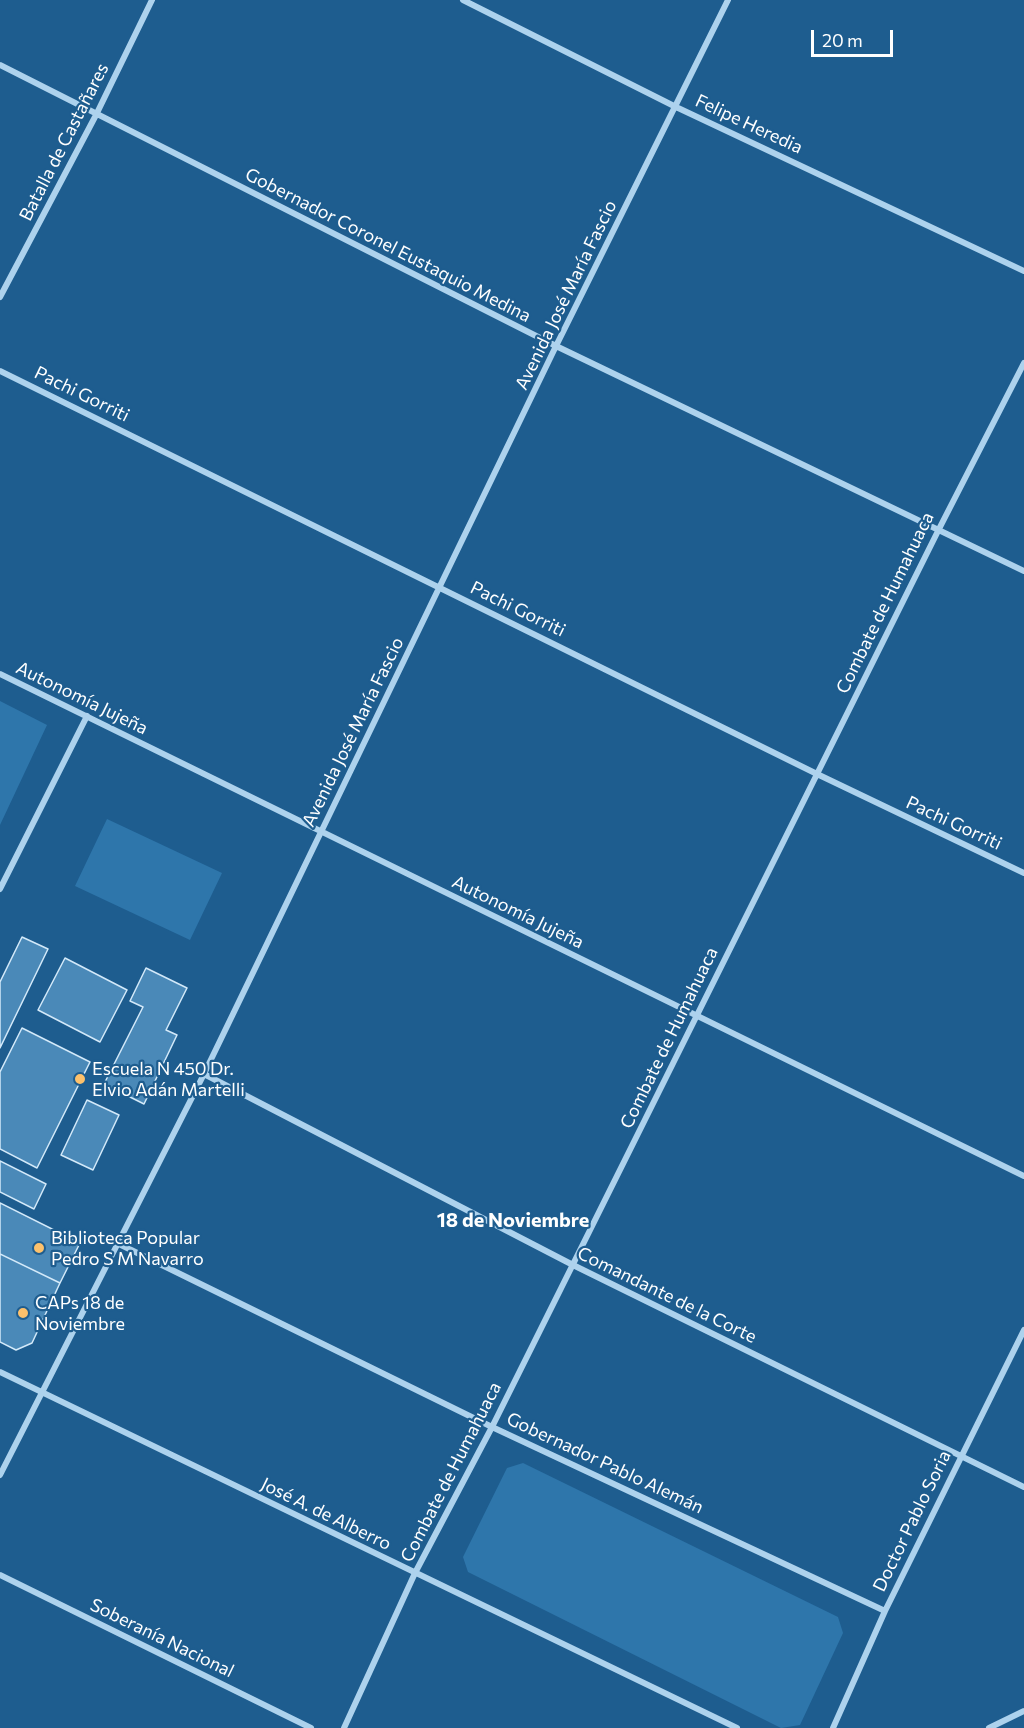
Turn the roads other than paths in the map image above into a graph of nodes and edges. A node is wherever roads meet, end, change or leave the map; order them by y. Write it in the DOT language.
graph roads {
  1 [pos="152,0"];
  2 [pos="463,0"];
  3 [pos="728,0"];
  4 [pos="0,65"];
  5 [pos="676,107"];
  6 [pos="96,115"];
  7 [pos="1024,271"];
  8 [pos="0,297"];
  9 [pos="556,346"];
  10 [pos="1024,363"];
  11 [pos="0,371"];
  12 [pos="939,529"];
  13 [pos="1024,571"];
  14 [pos="441,588"];
  15 [pos="0,674"];
  16 [pos="87,716"];
  17 [pos="817,774"];
  18 [pos="320,832"];
  19 [pos="1024,873"];
  20 [pos="0,889"];
  21 [pos="696,1016"];
  22 [pos="204,1074"];
  23 [pos="1024,1176"];
  24 [pos="119,1244"];
  25 [pos="573,1265"];
  26 [pos="1024,1330"];
  27 [pos="0,1372"];
  28 [pos="42,1394"];
  29 [pos="492,1427"];
  30 [pos="960,1456"];
  31 [pos="0,1475"];
  32 [pos="1024,1487"];
  33 [pos="416,1573"];
  34 [pos="0,1575"];
  35 [pos="885,1611"];
  36 [pos="1024,1711"];
  37 [pos="311,1728"];
  38 [pos="344,1728"];
  39 [pos="737,1728"];
  40 [pos="833,1728"];
  41 [pos="989,1728"];
  1 -- 6 [label="street, Batalla de Castañares"];
  2 -- 5 [label="street, Felipe Heredia"];
  3 -- 5 [label="street, Avenida José María Fascio"];
  4 -- 6 [label="street, Gobernador Coronel Eustaquio Medina"];
  5 -- 7 [label="street, Felipe Heredia"];
  5 -- 9 [label="street, Avenida José María Fascio"];
  6 -- 8 [label="street, Batalla de Castañares"];
  6 -- 9 [label="street, Gobernador Coronel Eustaquio Medina"];
  9 -- 12 [label="street, Gobernador Coronel Eustaquio Medina"];
  9 -- 14 [label="street, Avenida José María Fascio"];
  10 -- 12 [label="street, Combate de Humahuaca"];
  11 -- 14 [label="street, Pachi Gorriti"];
  12 -- 13 [label="street, Gobernador Coronel Eustaquio Medina"];
  12 -- 17 [label="street, Combate de Humahuaca"];
  14 -- 17 [label="street, Pachi Gorriti"];
  14 -- 18 [label="street, Avenida José María Fascio"];
  15 -- 16 [label="street, Autonomía Jujeña"];
  16 -- 18 [label="street, Autonomía Jujeña"];
  16 -- 20 [label="street"];
  17 -- 19 [label="street, Pachi Gorriti"];
  17 -- 21 [label="street, Combate de Humahuaca"];
  18 -- 21 [label="street, Autonomía Jujeña"];
  18 -- 22 [label="street, Avenida José María Fascio"];
  21 -- 23 [label="street, Autonomía Jujeña"];
  21 -- 25 [label="street, Combate de Humahuaca"];
  22 -- 24 [label="street, Avenida José María Fascio"];
  22 -- 25 [label="street, Comandante de la Corte"];
  24 -- 28 [label="street, Avenida José María Fascio"];
  24 -- 29 [label="street, Gobernador Pablo Alemán"];
  25 -- 29 [label="street, Combate de Humahuaca"];
  25 -- 30 [label="street, Comandante de la Corte"];
  26 -- 30 [label="street, Doctor Pablo Soria"];
  27 -- 28 [label="street, José A. de Alberro"];
  28 -- 31 [label="street, Avenida José María Fascio"];
  28 -- 33 [label="street, José A. de Alberro"];
  29 -- 33 [label="street, Combate de Humahuaca"];
  29 -- 35 [label="street, Gobernador Pablo Alemán"];
  30 -- 32 [label="street, Comandante de la Corte"];
  30 -- 35 [label="street, Doctor Pablo Soria"];
  33 -- 38 [label="street, Combate de Humahuaca"];
  33 -- 39 [label="street, José A. de Alberro"];
  34 -- 37 [label="street, Soberanía Nacional"];
  35 -- 40 [label="street, Doctor Pablo Soria"];
  36 -- 41 [label="street"];
}
